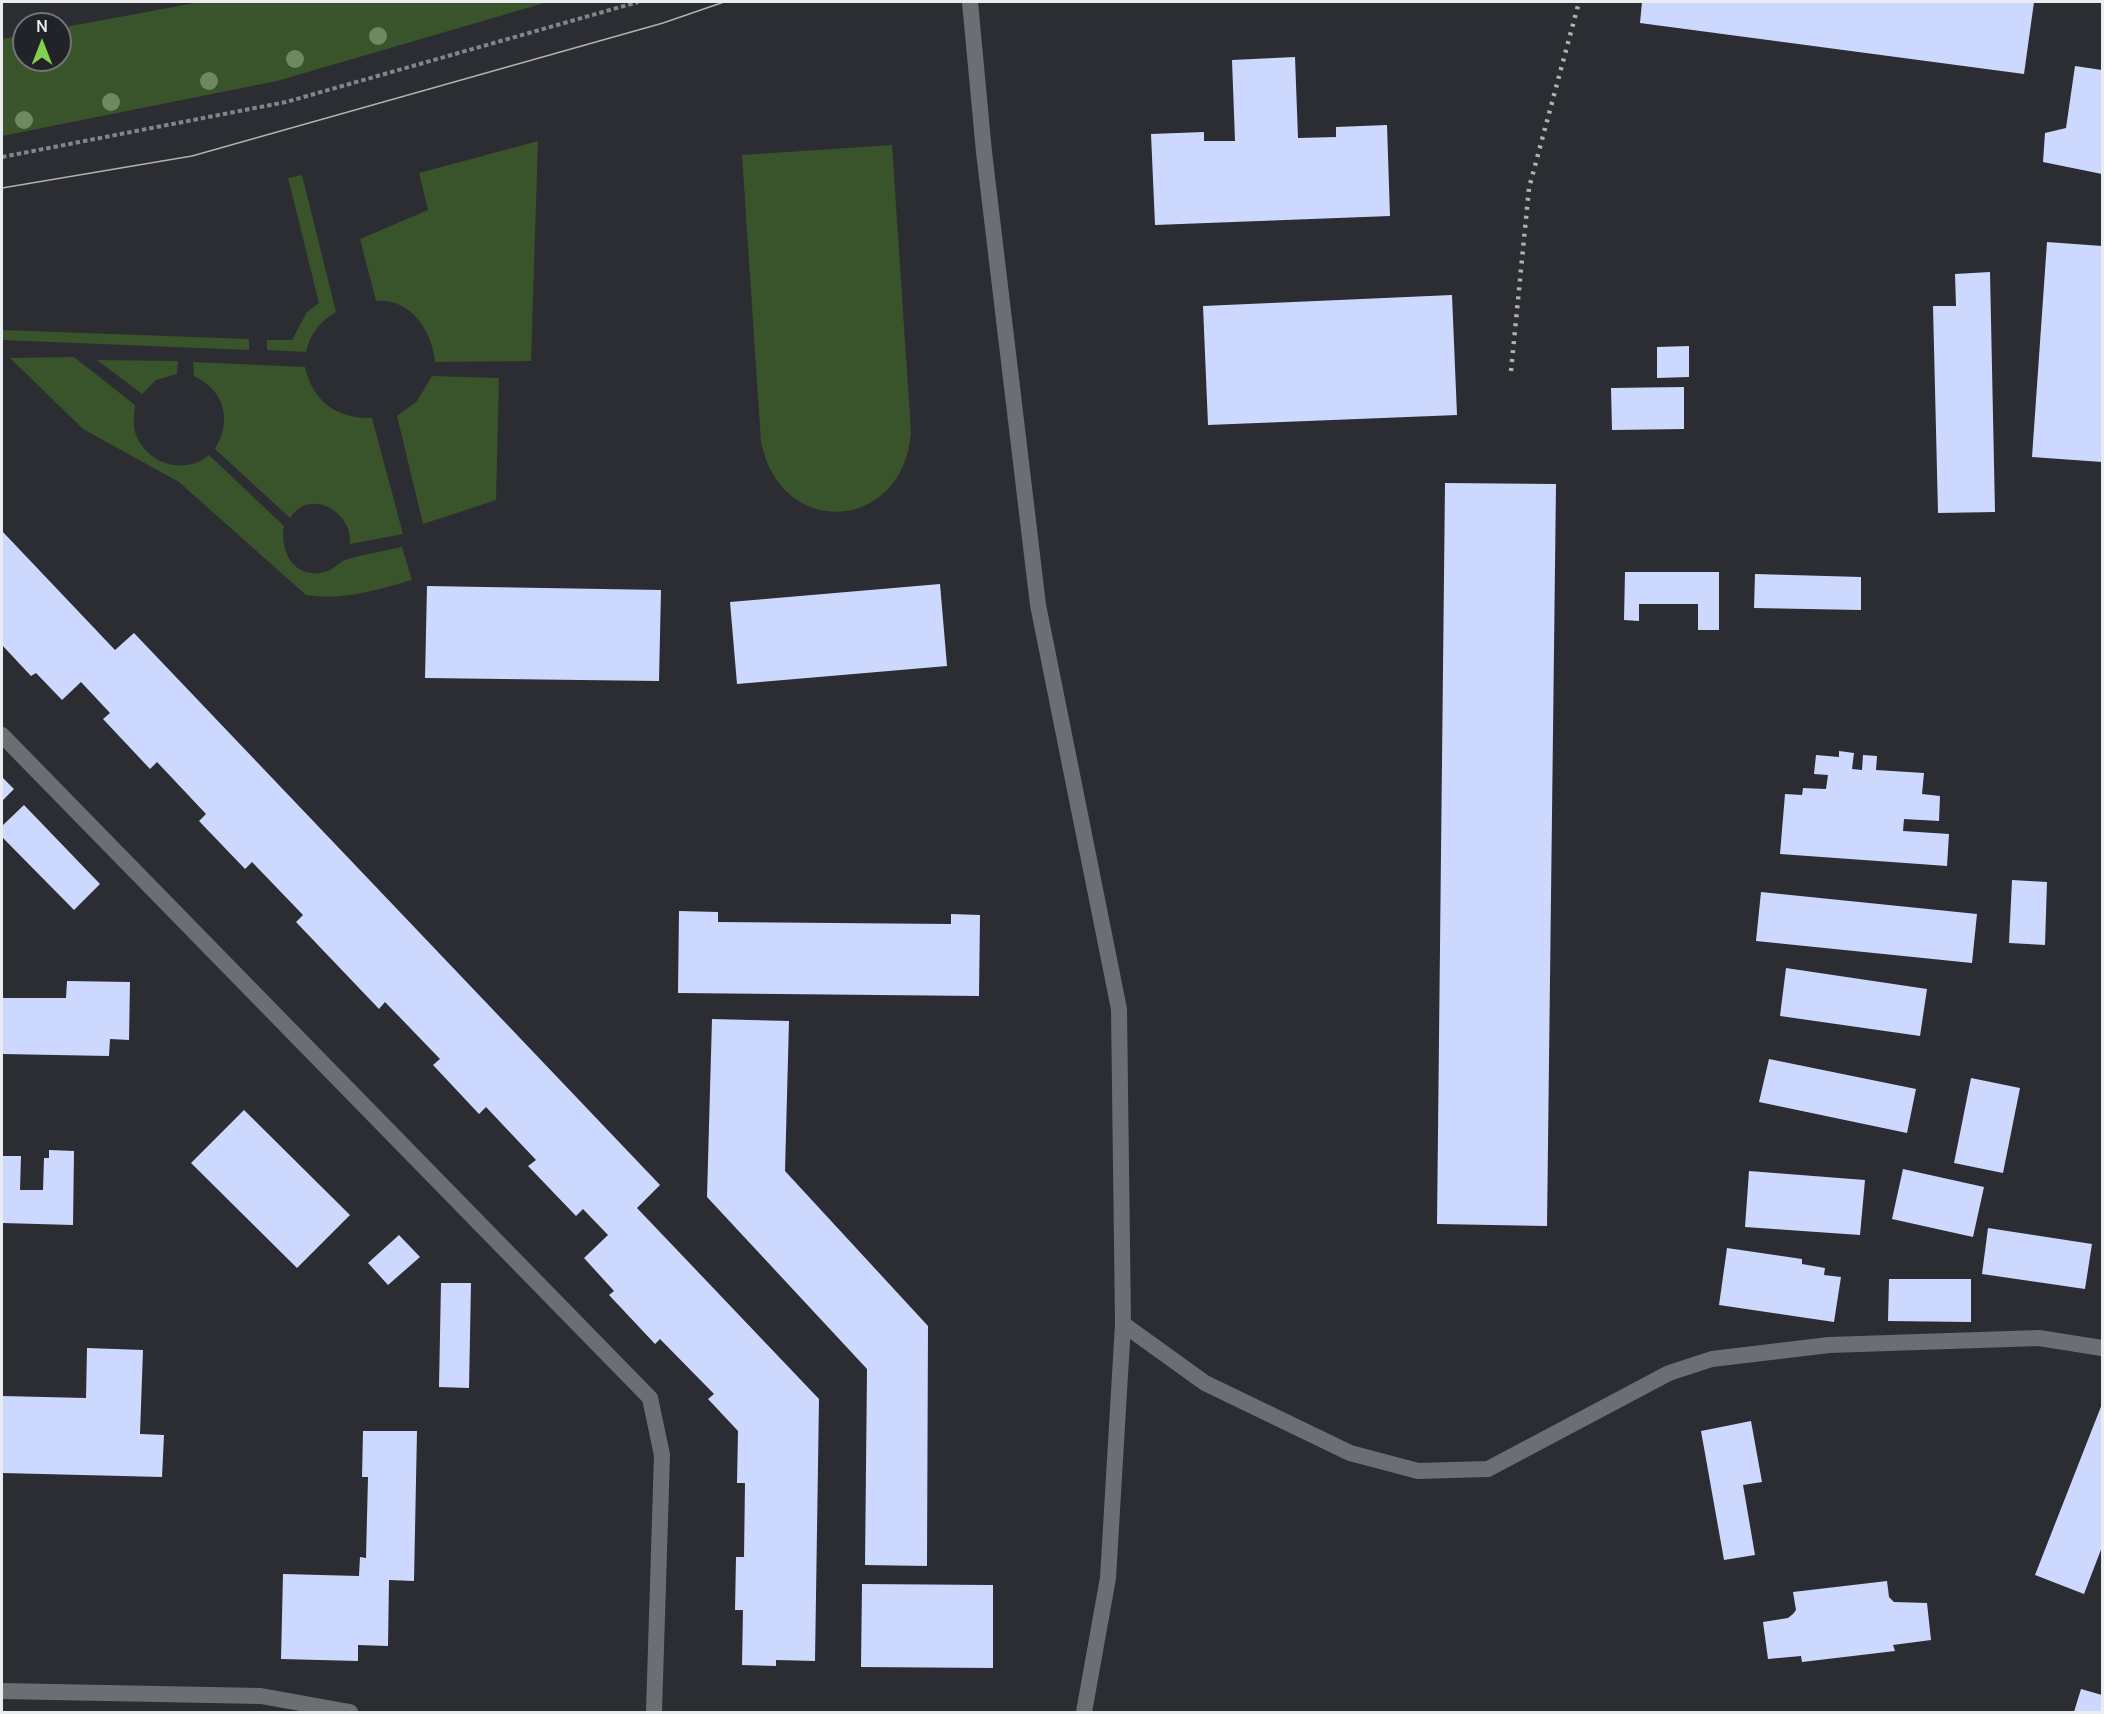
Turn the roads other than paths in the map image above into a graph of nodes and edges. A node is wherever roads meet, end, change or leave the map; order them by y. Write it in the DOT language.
graph roads {
  1 [pos="972,3"];
  2 [pos="2,735"];
  3 [pos="1123,1324"];
  4 [pos="2103,1348"];
  5 [pos="2,1691"];
  6 [pos="350,1713"];
  7 [pos="654,1713"];
  8 [pos="1084,1713"];
  1 -- 3 [label="street"];
  2 -- 7 [label="street"];
  3 -- 4 [label="street"];
  3 -- 8 [label="street"];
  5 -- 6 [label="street"];
}
